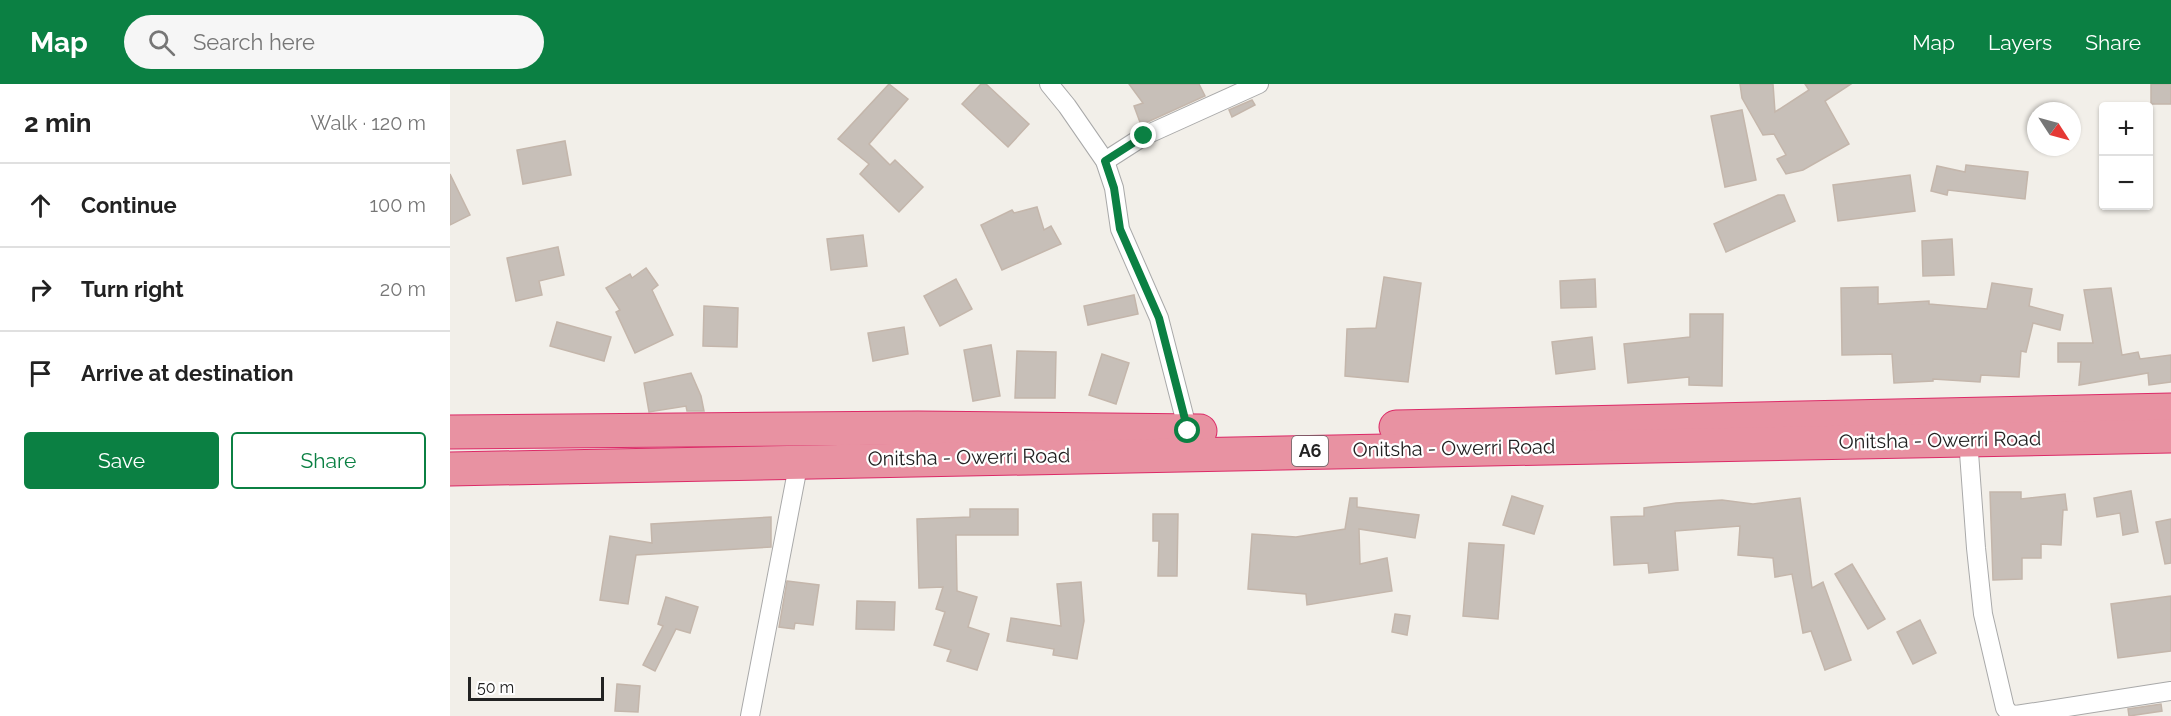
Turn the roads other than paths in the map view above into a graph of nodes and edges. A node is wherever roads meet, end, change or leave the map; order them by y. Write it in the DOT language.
graph roads {
  1 [pos="1049,84"];
  2 [pos="1259,84"];
  3 [pos="1105,161"];
  4 [pos="2171,410"];
  5 [pos="1188,431"];
  6 [pos="450,432"];
  7 [pos="2171,436"];
  8 [pos="1968,439"];
  9 [pos="799,461"];
  10 [pos="450,469"];
  11 [pos="2171,691"];
  12 [pos="750,716"];
  1 -- 3 [label="street"];
  2 -- 3 [label="street"];
  3 -- 5 [label="street"];
  4 -- 5 [label="highway, Onitsha - Owerri Road / A6"];
  5 -- 6 [label="highway, Onitsha - Owerri Road / A6"];
  7 -- 8 [label="highway, Onitsha - Owerri Road / A6"];
  8 -- 9 [label="highway, Onitsha - Owerri Road / A6"];
  8 -- 11 [label="street"];
  9 -- 10 [label="highway, Onitsha - Owerri Road / A6"];
  9 -- 12 [label="street"];
}
